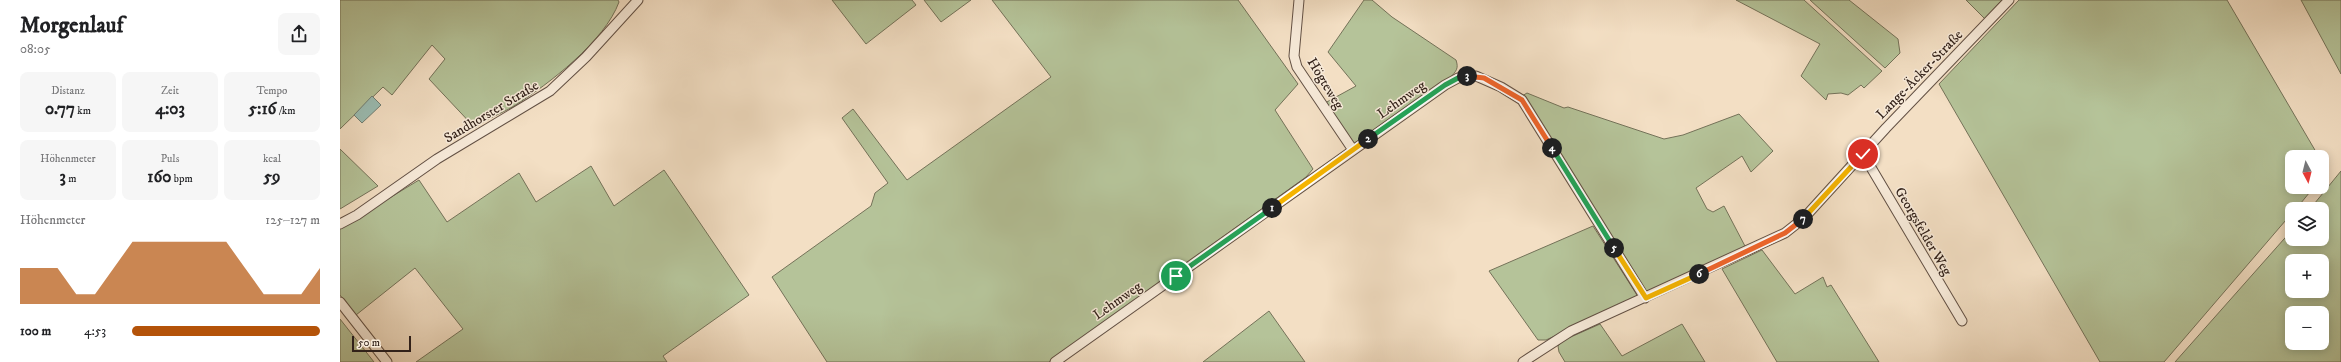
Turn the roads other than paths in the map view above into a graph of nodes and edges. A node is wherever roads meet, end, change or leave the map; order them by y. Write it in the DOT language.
graph roads {
  1 [pos="638,0"];
  2 [pos="1299,0"];
  3 [pos="2009,0"];
  4 [pos="1353,150"];
  5 [pos="1863,154"];
  6 [pos="340,224"];
  7 [pos="1646,298"];
  8 [pos="340,302"];
  9 [pos="1962,321"];
  10 [pos="387,362"];
  11 [pos="1055,362"];
  12 [pos="1522,362"];
  1 -- 6 [label="street, Sandhorster Straße"];
  2 -- 4 [label="street, Högteweg"];
  3 -- 5 [label="street, Lange-Äcker-Straße"];
  4 -- 7 [label="street, Lehmweg"];
  4 -- 11 [label="street, Lehmweg"];
  5 -- 7 [label="street, Lange-Äcker-Straße"];
  5 -- 9 [label="street, Georgsfelder Weg"];
  7 -- 12 [label="street, Lange-Äcker-Straße"];
  8 -- 10 [label="street"];
}
